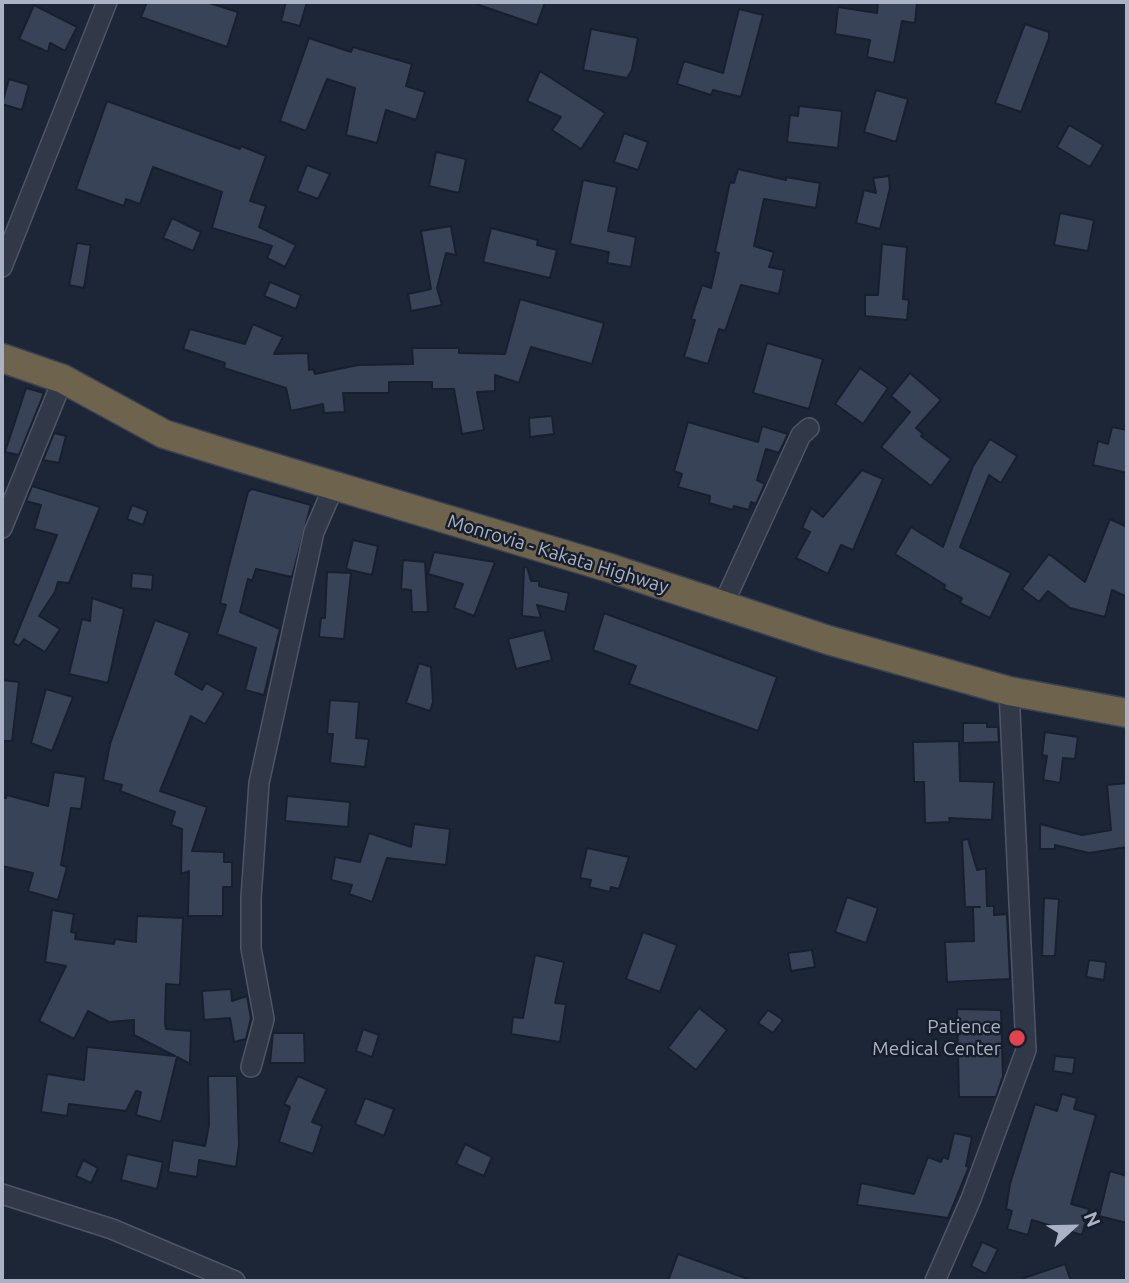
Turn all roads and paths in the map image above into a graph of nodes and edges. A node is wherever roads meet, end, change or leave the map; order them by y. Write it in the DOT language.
graph roads {
  1 [pos="107,2"];
  2 [pos="2,267"];
  3 [pos="2,358"];
  4 [pos="63,379"];
  5 [pos="809,428"];
  6 [pos="334,486"];
  7 [pos="2,528"];
  8 [pos="723,605"];
  9 [pos="1009,691"];
  10 [pos="1127,713"];
  11 [pos="251,1067"];
  12 [pos="2,1194"];
  13 [pos="235,1281"];
  14 [pos="935,1281"];
  1 -- 2 [label="street"];
  3 -- 4 [label="highway, Monrovia - Kakata Highway"];
  4 -- 6 [label="highway, Monrovia - Kakata Highway"];
  4 -- 7 [label="street"];
  5 -- 8 [label="street"];
  6 -- 8 [label="highway, Monrovia - Kakata Highway"];
  6 -- 11 [label="street"];
  8 -- 9 [label="highway, Monrovia - Kakata Highway"];
  9 -- 10 [label="highway, Monrovia - Kakata Highway"];
  9 -- 14 [label="street"];
  12 -- 13 [label="street"];
}
